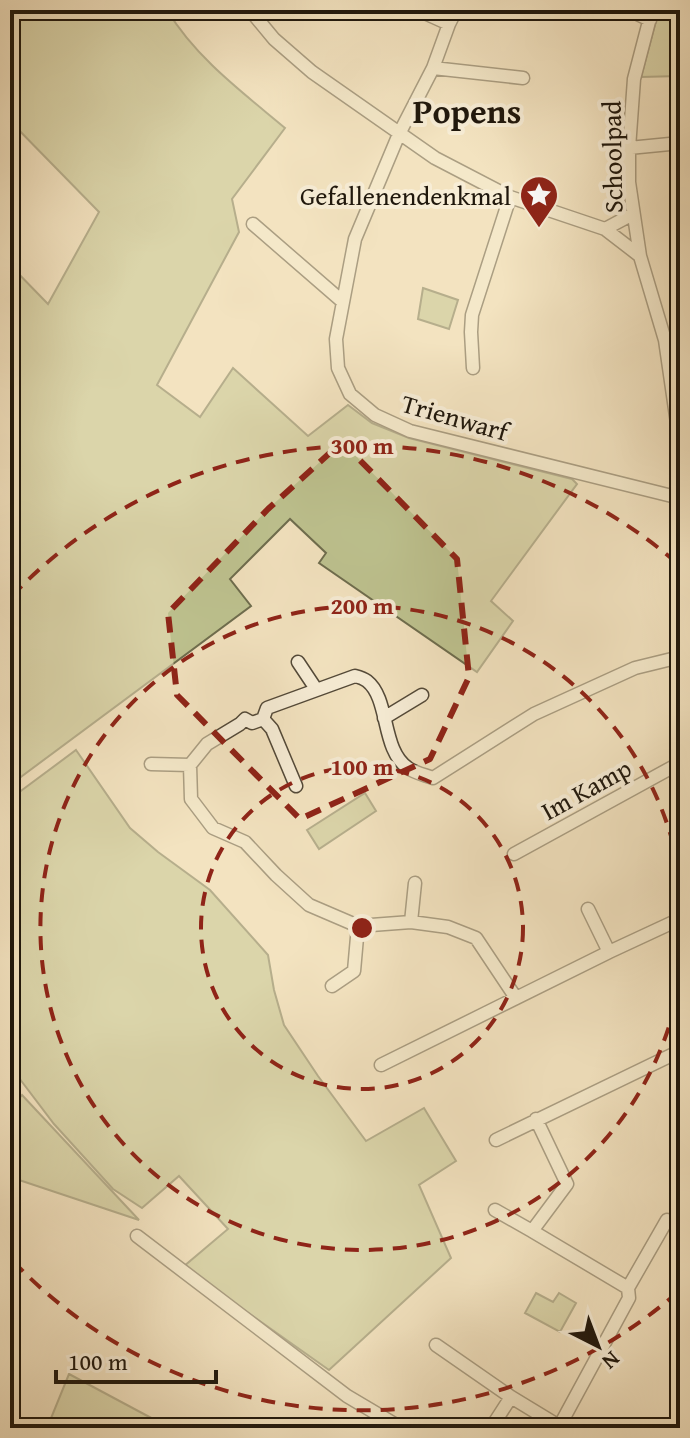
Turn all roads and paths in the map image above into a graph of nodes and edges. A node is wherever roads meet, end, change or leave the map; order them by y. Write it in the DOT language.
graph roads {
  1 [pos="250,10"];
  2 [pos="418,10"];
  3 [pos="456,10"];
  4 [pos="629,10"];
  5 [pos="651,15"];
  6 [pos="449,24"];
  7 [pos="433,68"];
  8 [pos="523,78"];
  9 [pos="399,134"];
  10 [pos="680,143"];
  11 [pos="629,148"];
  12 [pos="510,197"];
  13 [pos="633,214"];
  14 [pos="253,224"];
  15 [pos="605,229"];
  16 [pos="640,256"];
  17 [pos="343,302"];
  18 [pos="473,368"];
  19 [pos="680,444"];
  20 [pos="680,498"];
  21 [pos="680,657"];
  22 [pos="298,662"];
  23 [pos="316,689"];
  24 [pos="422,695"];
  25 [pos="265,714"];
  26 [pos="384,718"];
  27 [pos="680,763"];
  28 [pos="151,764"];
  29 [pos="190,765"];
  30 [pos="296,786"];
  31 [pos="514,854"];
  32 [pos="415,883"];
  33 [pos="588,909"];
  34 [pos="680,919"];
  35 [pos="411,922"];
  36 [pos="358,926"];
  37 [pos="609,952"];
  38 [pos="332,986"];
  39 [pos="516,998"];
  40 [pos="680,1051"];
  41 [pos="381,1065"];
  42 [pos="536,1119"];
  43 [pos="496,1140"];
  44 [pos="495,1210"];
  45 [pos="667,1220"];
  46 [pos="532,1231"];
  47 [pos="137,1236"];
  48 [pos="628,1293"];
  49 [pos="436,1345"];
  50 [pos="511,1397"];
  51 [pos="561,1427"];
  52 [pos="401,1428"];
  53 [pos="491,1428"];
  1 -- 9 [label="street"];
  2 -- 6 [label="street"];
  3 -- 6 [label="street, Trienwarf"];
  4 -- 5 [label="street"];
  5 -- 11 [label="street, Schoolpad"];
  6 -- 7 [label="street, Trienwarf"];
  7 -- 8 [label="street"];
  7 -- 9 [label="street, Trienwarf"];
  9 -- 12 [label="street"];
  9 -- 17 [label="street, Trienwarf"];
  10 -- 11 [label="street"];
  11 -- 13 [label="street, Schoolpad"];
  12 -- 15 [label="street"];
  12 -- 18 [label="street"];
  13 -- 15 [label="street"];
  13 -- 16 [label="street, Schoolpad"];
  14 -- 17 [label="street"];
  15 -- 16 [label="street"];
  16 -- 19 [label="street, Schoolpad"];
  17 -- 20 [label="street, Trienwarf"];
  21 -- 26 [label="street"];
  22 -- 23 [label="street"];
  23 -- 25 [label="street"];
  23 -- 26 [label="street"];
  24 -- 26 [label="street"];
  25 -- 29 [label="street"];
  25 -- 30 [label="street"];
  27 -- 31 [label="street, Im Kamp"];
  28 -- 29 [label="street"];
  29 -- 36 [label="street"];
  32 -- 35 [label="street"];
  33 -- 37 [label="street"];
  34 -- 37 [label="street"];
  35 -- 36 [label="street"];
  35 -- 39 [label="street"];
  36 -- 38 [label="street"];
  37 -- 39 [label="street"];
  39 -- 41 [label="street"];
  40 -- 42 [label="street"];
  42 -- 43 [label="street"];
  42 -- 46 [label="street"];
  44 -- 46 [label="street"];
  45 -- 48 [label="street"];
  46 -- 48 [label="street"];
  47 -- 52 [label="street"];
  48 -- 51 [label="street"];
  49 -- 50 [label="street"];
  50 -- 51 [label="street"];
  50 -- 53 [label="street"];
}
